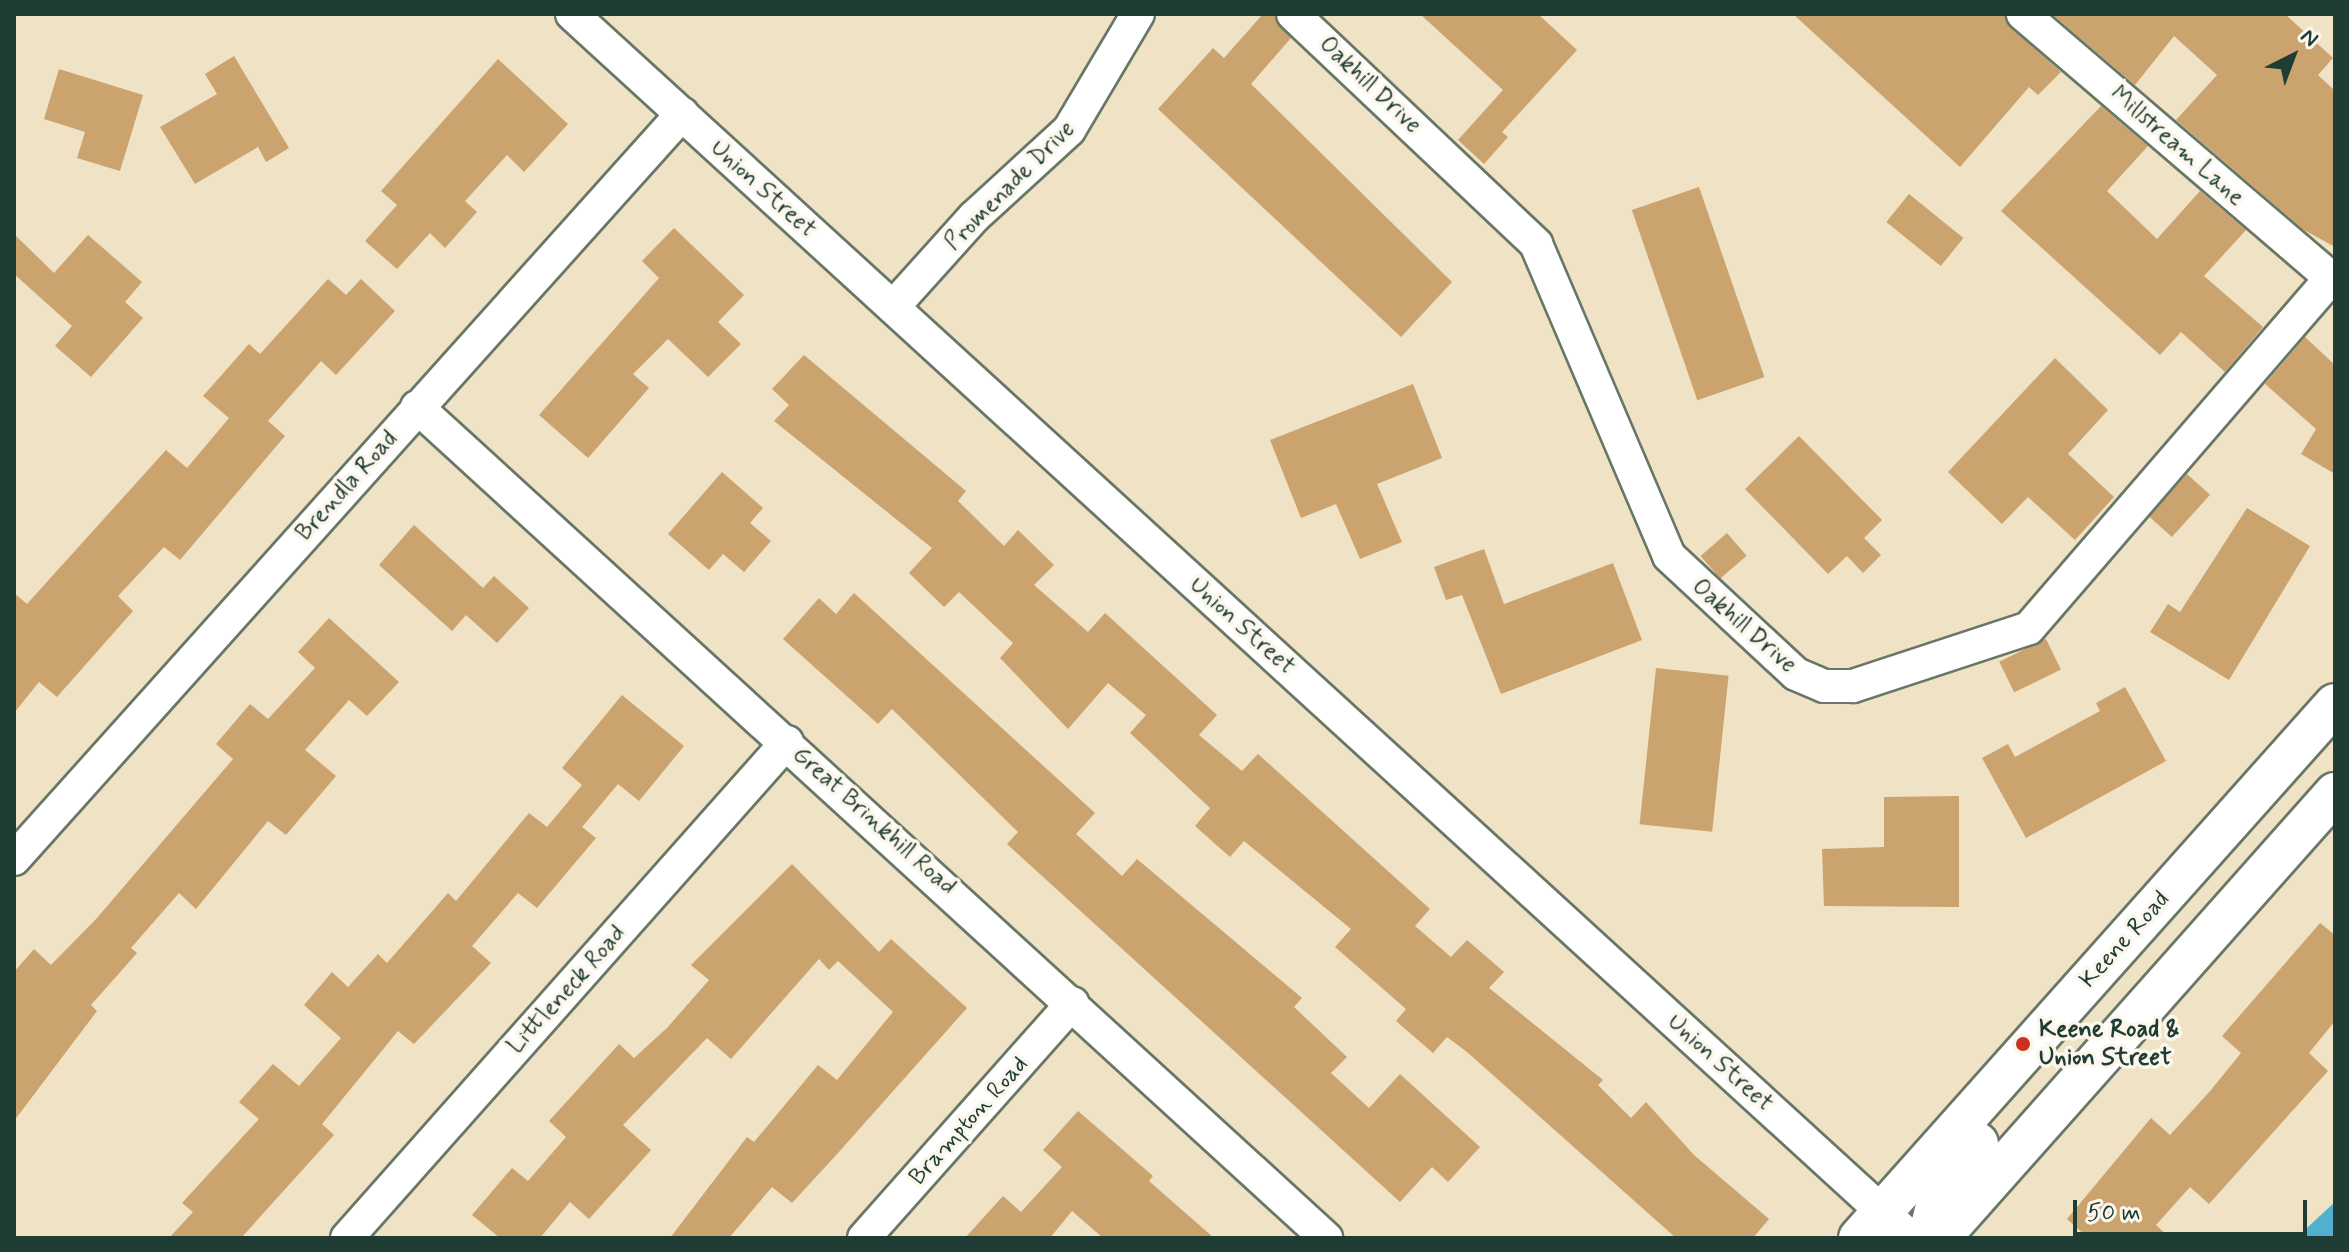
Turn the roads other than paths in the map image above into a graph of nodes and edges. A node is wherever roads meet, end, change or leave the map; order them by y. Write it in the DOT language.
graph roads {
  1 [pos="572,14"];
  2 [pos="1138,14"];
  3 [pos="1293,14"];
  4 [pos="2023,14"];
  5 [pos="682,114"];
  6 [pos="2331,278"];
  7 [pos="893,307"];
  8 [pos="417,407"];
  9 [pos="2335,704"];
  10 [pos="787,742"];
  11 [pos="2335,793"];
  12 [pos="2245,805"];
  13 [pos="14,859"];
  14 [pos="1073,1003"];
  15 [pos="1884,1231"];
  16 [pos="347,1238"];
  17 [pos="864,1238"];
  18 [pos="1326,1238"];
  19 [pos="1928,1238"];
  20 [pos="1940,1238"];
  1 -- 5 [label="street, Union Street"];
  2 -- 7 [label="street, Promenade Drive"];
  3 -- 6 [label="street, Oakhill Drive"];
  4 -- 6 [label="street, Millstream Lane"];
  5 -- 7 [label="street, Union Street"];
  5 -- 8 [label="street, Brendla Road"];
  7 -- 15 [label="street, Union Street"];
  8 -- 10 [label="street, Great Brinkhill Road"];
  8 -- 13 [label="street, Brendla Road"];
  9 -- 12 [label="main road, Keene Road"];
  10 -- 14 [label="street, Great Brinkhill Road"];
  10 -- 16 [label="street, Littleneck Road"];
  11 -- 20 [label="main road"];
  12 -- 15 [label="main road, Keene Road"];
  12 -- 19 [label="main road"];
  14 -- 17 [label="street, Brampton Road"];
  14 -- 18 [label="street, Great Brinkhill Road"];
}
